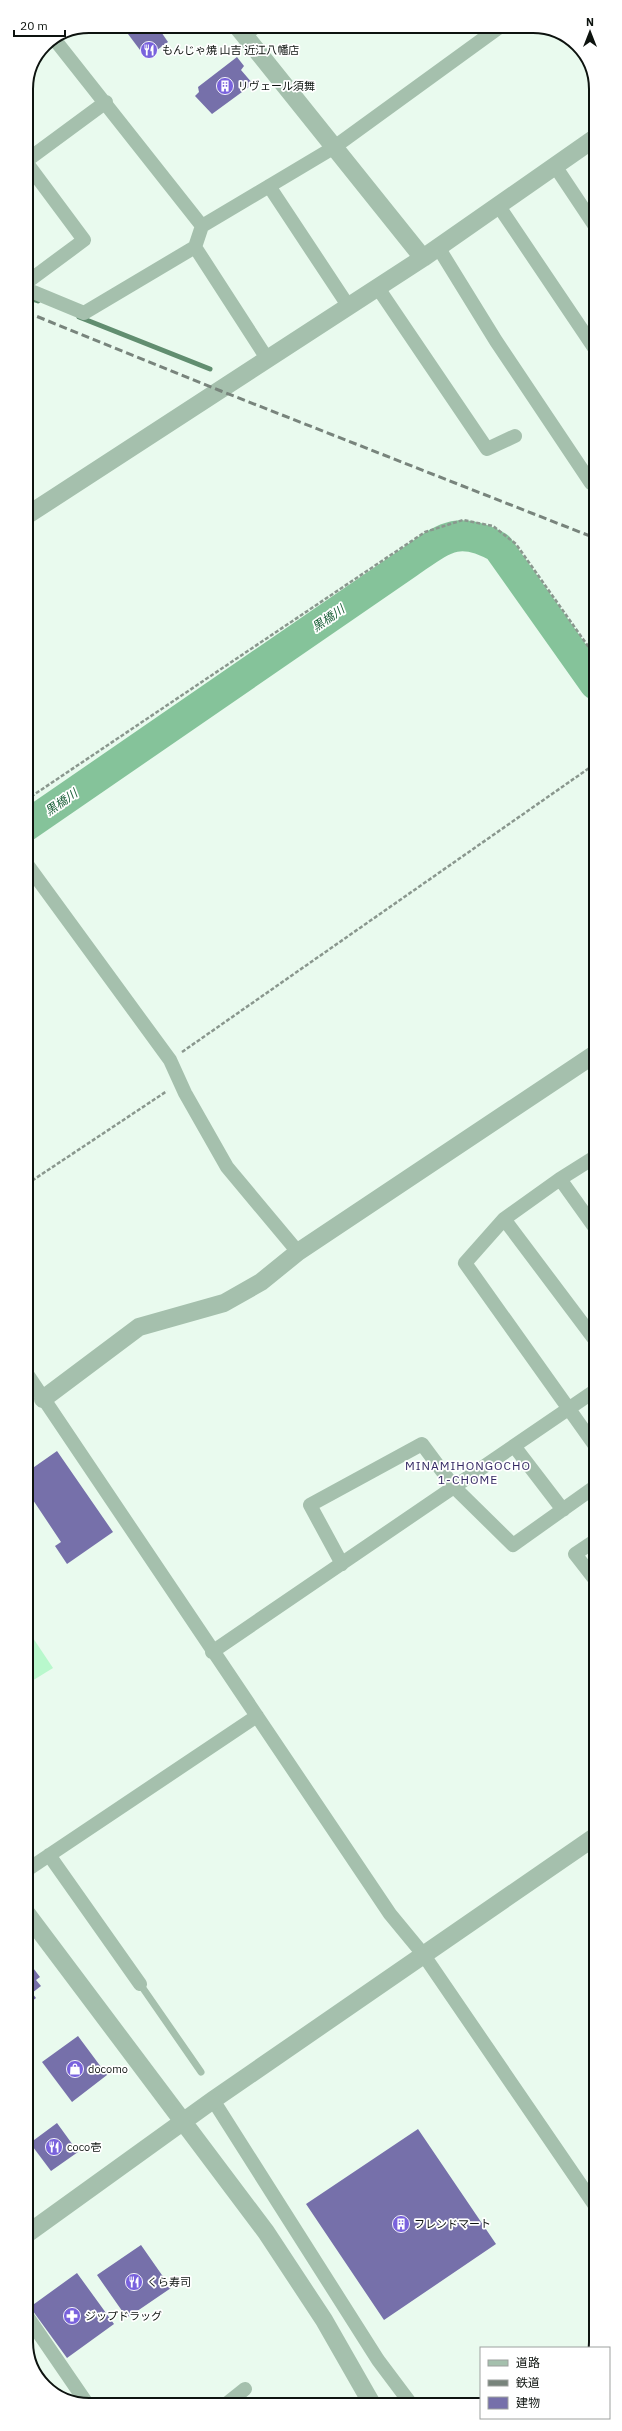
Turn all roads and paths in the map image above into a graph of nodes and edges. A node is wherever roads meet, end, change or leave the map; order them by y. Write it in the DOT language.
graph roads {
  1 [pos="249,33"];
  2 [pos="491,33"];
  3 [pos="57,43"];
  4 [pos="106,102"];
  5 [pos="589,142"];
  6 [pos="333,148"];
  7 [pos="33,156"];
  8 [pos="555,166"];
  9 [pos="33,171"];
  10 [pos="269,186"];
  11 [pos="498,206"];
  12 [pos="589,217"];
  13 [pos="202,226"];
  14 [pos="195,247"];
  15 [pos="438,247"];
  16 [pos="423,258"];
  17 [pos="33,278"];
  18 [pos="378,288"];
  19 [pos="33,292"];
  20 [pos="349,307"];
  21 [pos="589,340"];
  22 [pos="268,360"];
  23 [pos="515,436"];
  24 [pos="589,480"];
  25 [pos="33,511"];
  26 [pos="589,647"];
  27 [pos="589,768"];
  28 [pos="33,795"];
  29 [pos="33,873"];
  30 [pos="589,1058"];
  31 [pos="170,1060"];
  32 [pos="179,1080"];
  33 [pos="589,1161"];
  34 [pos="560,1179"];
  35 [pos="33,1180"];
  36 [pos="504,1219"];
  37 [pos="589,1220"];
  38 [pos="298,1252"];
  39 [pos="589,1331"];
  40 [pos="33,1384"];
  41 [pos="589,1395"];
  42 [pos="42,1399"];
  43 [pos="569,1408"];
  44 [pos="589,1437"];
  45 [pos="514,1446"];
  46 [pos="454,1487"];
  47 [pos="589,1491"];
  48 [pos="562,1510"];
  49 [pos="589,1545"];
  50 [pos="342,1564"];
  51 [pos="589,1572"];
  52 [pos="212,1652"];
  53 [pos="257,1716"];
  54 [pos="589,1841"];
  55 [pos="49,1855"];
  56 [pos="33,1866"];
  57 [pos="33,1922"];
  58 [pos="423,1954"];
  59 [pos="140,1984"];
  60 [pos="201,2072"];
  61 [pos="213,2100"];
  62 [pos="182,2122"];
  63 [pos="589,2197"];
  64 [pos="33,2230"];
  65 [pos="33,2325"];
  66 [pos="245,2389"];
  67 [pos="83,2398"];
  68 [pos="233,2398"];
  69 [pos="369,2398"];
  70 [pos="406,2398"];
  1 -- 6 [label="street"];
  2 -- 6 [label="street"];
  3 -- 4 [label="street"];
  4 -- 7 [label="street"];
  4 -- 13 [label="street"];
  5 -- 8 [label="street"];
  6 -- 10 [label="street"];
  6 -- 16 [label="street"];
  8 -- 11 [label="street"];
  8 -- 12 [label="street"];
  9 -- 17 [label="street"];
  10 -- 13 [label="street"];
  10 -- 20 [label="street"];
  11 -- 15 [label="street"];
  11 -- 21 [label="street"];
  13 -- 14 [label="street"];
  14 -- 19 [label="street"];
  14 -- 22 [label="street"];
  15 -- 16 [label="street"];
  15 -- 24 [label="street"];
  16 -- 18 [label="street"];
  18 -- 20 [label="street"];
  18 -- 23 [label="street"];
  20 -- 22 [label="street"];
  22 -- 25 [label="street"];
  26 -- 28 [label="path"];
  27 -- 31 [label="path"];
  29 -- 31 [label="street"];
  30 -- 38 [label="street"];
  31 -- 32 [label="street"];
  32 -- 35 [label="path"];
  32 -- 38 [label="street"];
  33 -- 34 [label="street"];
  34 -- 36 [label="street"];
  34 -- 37 [label="street"];
  36 -- 39 [label="street"];
  36 -- 43 [label="street"];
  38 -- 42 [label="street"];
  40 -- 42 [label="street"];
  41 -- 43 [label="street"];
  42 -- 52 [label="street"];
  43 -- 44 [label="street"];
  43 -- 45 [label="street"];
  45 -- 46 [label="street"];
  45 -- 48 [label="street"];
  46 -- 48 [label="street"];
  46 -- 50 [label="street"];
  46 -- 50 [label="street"];
  47 -- 48 [label="street"];
  49 -- 51 [label="street"];
  50 -- 52 [label="street"];
  52 -- 53 [label="street"];
  53 -- 55 [label="street"];
  53 -- 58 [label="street"];
  54 -- 58 [label="street"];
  55 -- 56 [label="street"];
  55 -- 59 [label="street"];
  57 -- 62 [label="street"];
  58 -- 61 [label="street"];
  58 -- 63 [label="street"];
  59 -- 60 [label="lane"];
  61 -- 62 [label="street"];
  61 -- 70 [label="street"];
  62 -- 64 [label="street"];
  62 -- 69 [label="street"];
  65 -- 67 [label="street"];
  66 -- 68 [label="street"];
}
